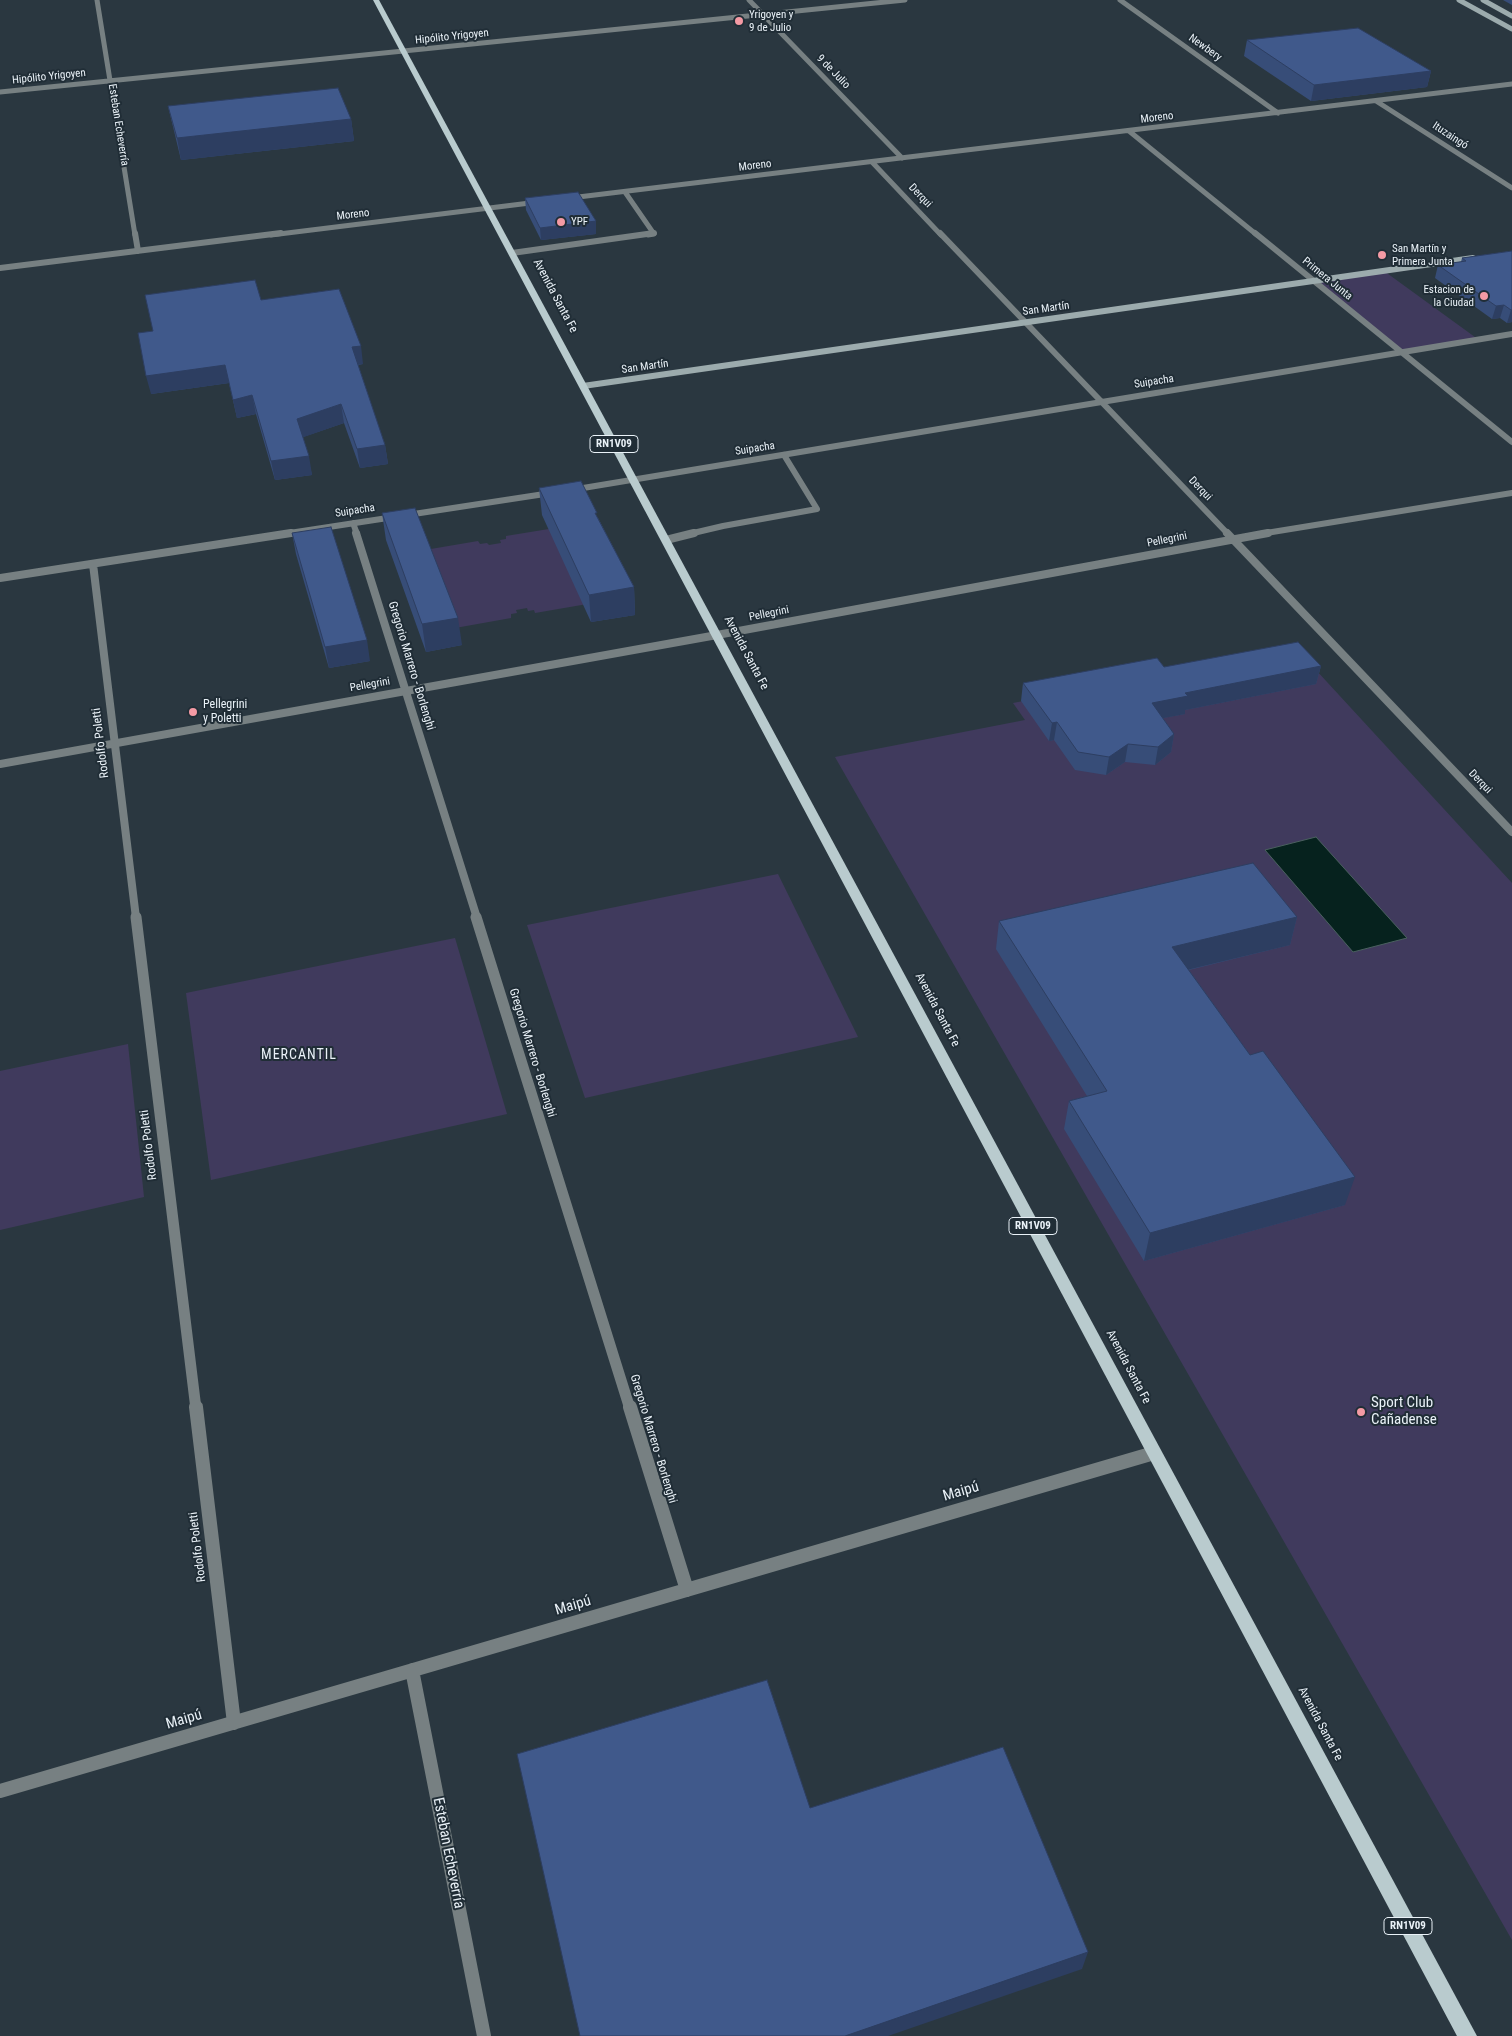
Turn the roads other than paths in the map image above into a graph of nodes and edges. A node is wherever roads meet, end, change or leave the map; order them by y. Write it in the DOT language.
graph roads {
  1 [pos="97,0"];
  2 [pos="376,0"];
  3 [pos="749,0"];
  4 [pos="905,0"];
  5 [pos="1120,0"];
  6 [pos="1459,0"];
  7 [pos="1483,0"];
  8 [pos="763,15"];
  9 [pos="1512,16"];
  10 [pos="1512,29"];
  11 [pos="404,52"];
  12 [pos="111,81"];
  13 [pos="1512,84"];
  14 [pos="0,92"];
  15 [pos="1376,101"];
  16 [pos="1278,112"];
  17 [pos="1129,132"];
  18 [pos="902,158"];
  19 [pos="872,162"];
  20 [pos="1512,188"];
  21 [pos="625,192"];
  22 [pos="566,199"];
  23 [pos="547,201"];
  24 [pos="488,208"];
  25 [pos="138,251"];
  26 [pos="512,253"];
  27 [pos="1485,256"];
  28 [pos="0,268"];
  29 [pos="1313,281"];
  30 [pos="1025,323"];
  31 [pos="1512,334"];
  32 [pos="1402,353"];
  33 [pos="583,386"];
  34 [pos="1102,402"];
  35 [pos="1512,442"];
  36 [pos="784,455"];
  37 [pos="633,480"];
  38 [pos="566,490"];
  39 [pos="556,492"];
  40 [pos="1512,493"];
  41 [pos="353,523"];
  42 [pos="1232,539"];
  43 [pos="666,540"];
  44 [pos="93,564"];
  45 [pos="0,578"];
  46 [pos="717,635"];
  47 [pos="405,690"];
  48 [pos="114,743"];
  49 [pos="0,764"];
  50 [pos="1512,832"];
  51 [pos="1154,1453"];
  52 [pos="687,1590"];
  53 [pos="412,1670"];
  54 [pos="234,1723"];
  55 [pos="0,1791"];
  56 [pos="484,2036"];
  57 [pos="1467,2036"];
  1 -- 12 [label="street, Esteban Echeverría"];
  2 -- 11 [label="main road, Avenida Santa Fe / RN1V09"];
  3 -- 8 [label="street, 9 de Julio"];
  4 -- 8 [label="street, Hipólito Yrigoyen"];
  5 -- 16 [label="street, Newbery"];
  6 -- 10 [label="main road"];
  7 -- 9 [label="main road"];
  8 -- 11 [label="street, Hipólito Yrigoyen"];
  8 -- 18 [label="street, 9 de Julio"];
  11 -- 12 [label="street, Hipólito Yrigoyen"];
  11 -- 24 [label="main road, Avenida Santa Fe / RN1V09"];
  12 -- 14 [label="street, Hipólito Yrigoyen"];
  12 -- 25 [label="street, Esteban Echeverría"];
  13 -- 15 [label="street, Moreno"];
  15 -- 16 [label="street, Moreno"];
  15 -- 20 [label="street, Ituzaingó"];
  16 -- 17 [label="street, Moreno"];
  17 -- 18 [label="street, Moreno"];
  17 -- 29 [label="street, Primera Junta"];
  18 -- 19 [label="street, Moreno"];
  19 -- 21 [label="street, Moreno"];
  19 -- 30 [label="street, Derqui"];
  21 -- 22 [label="street, Moreno"];
  21 -- 26 [label="street"];
  23 -- 24 [label="street, Moreno"];
  24 -- 25 [label="street, Moreno"];
  24 -- 26 [label="main road, Avenida Santa Fe / RN1V09"];
  25 -- 28 [label="street, Moreno"];
  26 -- 33 [label="main road, Avenida Santa Fe / RN1V09"];
  27 -- 29 [label="main road, San Martín"];
  29 -- 30 [label="main road, San Martín"];
  29 -- 32 [label="street, Primera Junta"];
  30 -- 33 [label="main road, San Martín"];
  30 -- 34 [label="street, Derqui"];
  31 -- 32 [label="street, Suipacha"];
  32 -- 34 [label="street, Suipacha"];
  32 -- 35 [label="street, Primera Junta"];
  33 -- 37 [label="main road, Avenida Santa Fe / RN1V09"];
  34 -- 36 [label="street, Suipacha"];
  34 -- 42 [label="street, Derqui"];
  36 -- 37 [label="street, Suipacha"];
  36 -- 43 [label="street"];
  37 -- 38 [label="street, Suipacha"];
  37 -- 43 [label="main road, Avenida Santa Fe / RN1V09"];
  39 -- 41 [label="street, Suipacha"];
  40 -- 42 [label="street, Pellegrini"];
  41 -- 44 [label="street, Suipacha"];
  41 -- 47 [label="street, Gregorio Marrero - Borlenghi"];
  42 -- 46 [label="street, Pellegrini"];
  42 -- 50 [label="street, Derqui"];
  43 -- 46 [label="main road, Avenida Santa Fe / RN1V09"];
  44 -- 45 [label="street, Suipacha"];
  44 -- 48 [label="street, Rodolfo Poletti"];
  46 -- 47 [label="street, Pellegrini"];
  46 -- 51 [label="main road, Avenida Santa Fe / RN1V09"];
  47 -- 48 [label="street, Pellegrini"];
  47 -- 52 [label="street, Gregorio Marrero - Borlenghi"];
  48 -- 49 [label="street, Pellegrini"];
  48 -- 54 [label="street, Rodolfo Poletti"];
  51 -- 52 [label="street, Maipú"];
  51 -- 57 [label="main road, Avenida Santa Fe / RN1V09"];
  52 -- 53 [label="street, Maipú"];
  53 -- 54 [label="street, Maipú"];
  53 -- 56 [label="street, Esteban Echeverría"];
  54 -- 55 [label="street, Maipú"];
}
